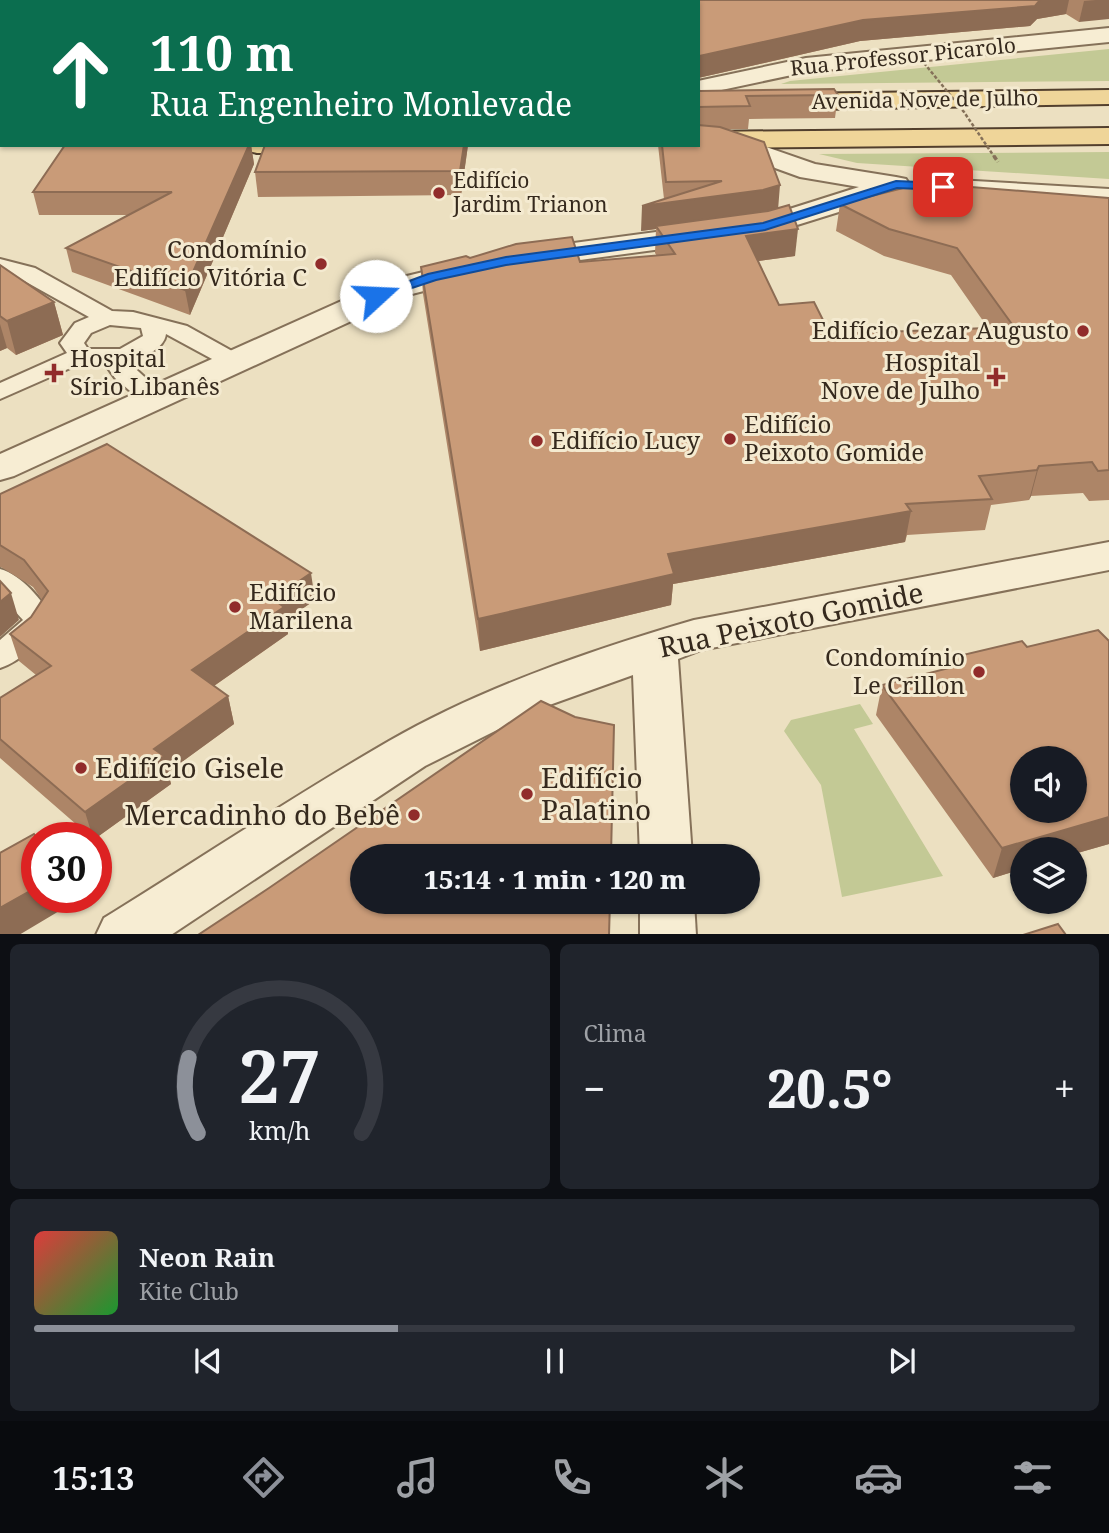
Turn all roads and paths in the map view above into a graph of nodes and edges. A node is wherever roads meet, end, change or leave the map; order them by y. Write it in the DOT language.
graph roads {
  1 [pos="1109,35"];
  2 [pos="924,63"];
  3 [pos="700,88"];
  4 [pos="1109,97"];
  5 [pos="700,103"];
  6 [pos="1109,136"];
  7 [pos="711,140"];
  8 [pos="998,162"];
  9 [pos="810,171"];
  10 [pos="918,186"];
  11 [pos="1109,198"];
  12 [pos="817,210"];
  13 [pos="0,265"];
  14 [pos="107,318"];
  15 [pos="152,325"];
  16 [pos="81,355"];
  17 [pos="113,359"];
  18 [pos="233,361"];
  19 [pos="0,392"];
  20 [pos="153,398"];
  21 [pos="0,468"];
  22 [pos="1109,555"];
  23 [pos="0,579"];
  24 [pos="654,648"];
  25 [pos="0,657"];
  26 [pos="666,844"];
  27 [pos="667,914"];
  28 [pos="124,934"];
  29 [pos="668,934"];
  1 -- 3 [label="street, Rua Professor Picarolo"];
  2 -- 8 [label="path, bridge"];
  4 -- 5 [label="main road, Avenida Nove de Julho"];
  6 -- 7 [label="main road, Avenida Nove de Julho"];
  7 -- 9 [label="street"];
  9 -- 10 [label="street"];
  9 -- 12 [label="street"];
  10 -- 11 [label="street"];
  10 -- 12 [label="street"];
  12 -- 18 [label="street"];
  13 -- 14 [label="lane"];
  14 -- 15 [label="lane"];
  14 -- 16 [label="lane"];
  15 -- 17 [label="lane"];
  15 -- 18 [label="lane"];
  16 -- 17 [label="lane"];
  16 -- 19 [label="lane"];
  17 -- 20 [label="lane"];
  18 -- 20 [label="street"];
  20 -- 21 [label="street"];
  22 -- 24 [label="street, Rua Peixoto Gomide"];
  23 -- 25 [label="lane"];
  24 -- 26 [label="street"];
  24 -- 28 [label="street, Rua Peixoto Gomide"];
  27 -- 29 [label="street"];
}
